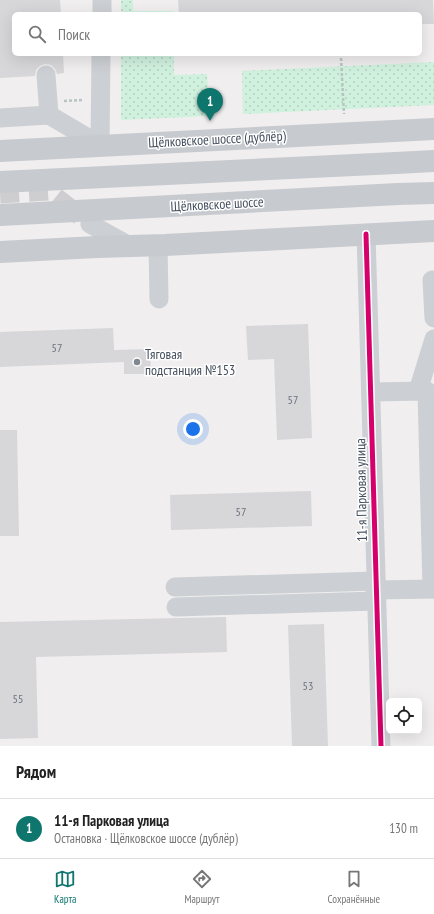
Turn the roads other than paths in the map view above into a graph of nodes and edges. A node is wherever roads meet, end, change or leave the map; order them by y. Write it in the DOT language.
graph roads {
  1 [pos="102,0"];
  2 [pos="102,12"];
  3 [pos="101,56"];
  4 [pos="46,75"];
  5 [pos="49,116"];
  6 [pos="0,118"];
  7 [pos="434,129"];
  8 [pos="100,145"];
  9 [pos="0,151"];
  10 [pos="434,161"];
  11 [pos="0,182"];
  12 [pos="434,193"];
  13 [pos="0,215"];
  14 [pos="90,224"];
  15 [pos="434,231"];
  16 [pos="366,234"];
  17 [pos="158,245"];
  18 [pos="130,246"];
  19 [pos="0,252"];
  20 [pos="432,280"];
  21 [pos="159,299"];
  22 [pos="434,318"];
  23 [pos="434,339"];
  24 [pos="418,391"];
  25 [pos="371,392"];
  26 [pos="175,587"];
  27 [pos="433,589"];
  28 [pos="375,590"];
  29 [pos="176,607"];
  30 [pos="384,713"];
  31 [pos="381,746"];
  1 -- 2 [label="street"];
  3 -- 8 [label="street"];
  4 -- 5 [label="street"];
  5 -- 6 [label="street"];
  5 -- 8 [label="street"];
  7 -- 8 [label="main road, Щёлковское шоссе (дублёр)"];
  8 -- 9 [label="main road, Щёлковское шоссе (дублёр)"];
  10 -- 11 [label="main road, bridge"];
  12 -- 13 [label="main road, Щёлковское шоссе, bridge"];
  14 -- 18 [label="street"];
  15 -- 16 [label="main road"];
  16 -- 17 [label="main road"];
  16 -- 25 [label="street, 11-я Парковая улица"];
  17 -- 18 [label="main road"];
  17 -- 21 [label="street"];
  18 -- 19 [label="main road"];
  20 -- 22 [label="street"];
  23 -- 24 [label="street"];
  24 -- 25 [label="street"];
  24 -- 27 [label="street"];
  25 -- 28 [label="street, 11-я Парковая улица"];
  26 -- 28 [label="street"];
  27 -- 28 [label="street"];
  28 -- 29 [label="street"];
  28 -- 30 [label="street, 11-я Парковая улица"];
  30 -- 31 [label="street, 11-я Парковая улица"];
}
